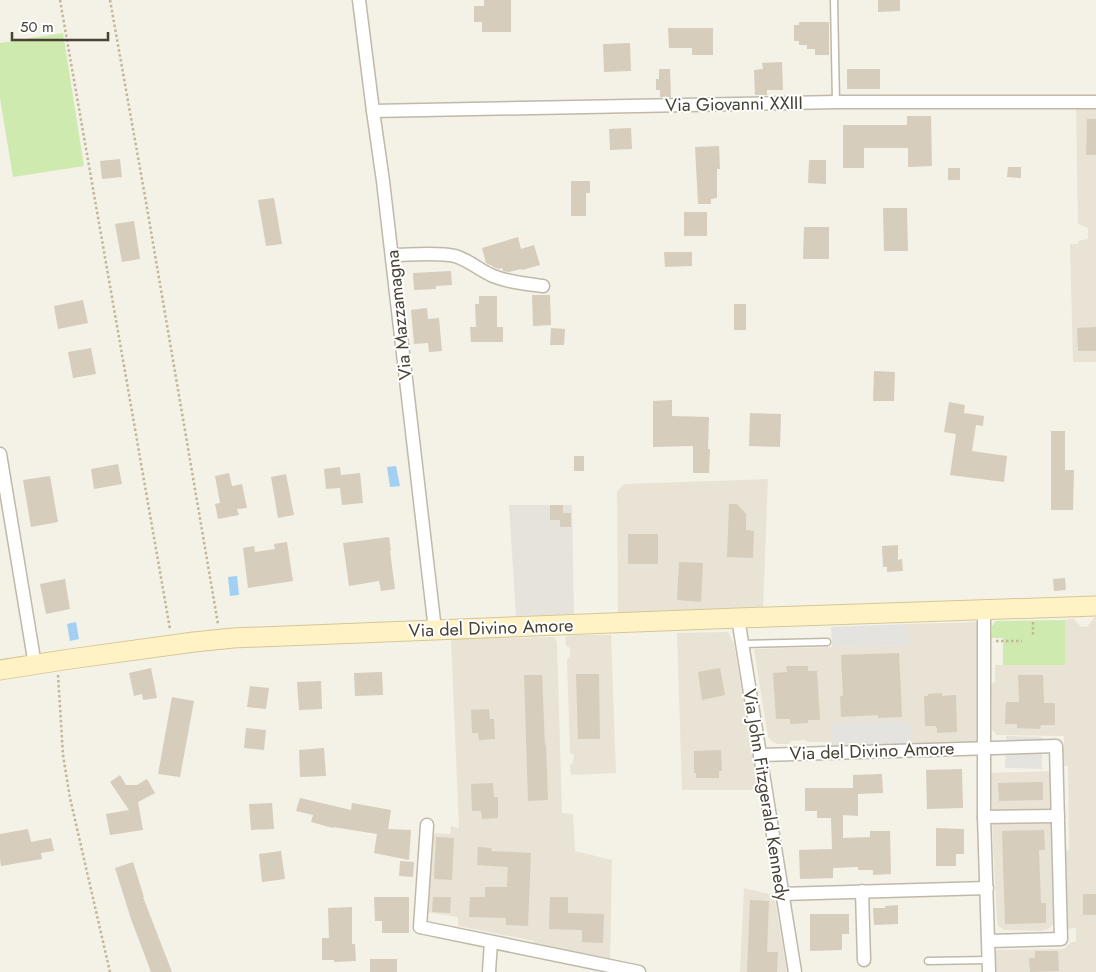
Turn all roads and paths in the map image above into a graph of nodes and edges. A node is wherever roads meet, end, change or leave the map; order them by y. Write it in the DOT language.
graph roads {
  1 [pos="60,0"];
  2 [pos="110,0"];
  3 [pos="359,0"];
  4 [pos="834,0"];
  5 [pos="836,102"];
  6 [pos="1096,102"];
  7 [pos="373,111"];
  8 [pos="392,255"];
  9 [pos="543,286"];
  10 [pos="0,454"];
  11 [pos="1096,606"];
  12 [pos="984,610"];
  13 [pos="738,618"];
  14 [pos="434,630"];
  15 [pos="220,639"];
  16 [pos="984,641"];
  17 [pos="1022,641"];
  18 [pos="827,642"];
  19 [pos="742,644"];
  20 [pos="173,645"];
  21 [pos="56,661"];
  22 [pos="35,664"];
  23 [pos="0,670"];
  24 [pos="984,748"];
  25 [pos="760,755"];
  26 [pos="1058,816"];
  27 [pos="984,818"];
  28 [pos="427,825"];
  29 [pos="987,888"];
  30 [pos="862,891"];
  31 [pos="782,894"];
  32 [pos="988,941"];
  33 [pos="491,942"];
  34 [pos="864,960"];
  35 [pos="928,961"];
  36 [pos="989,966"];
  37 [pos="110,972"];
  38 [pos="489,972"];
  39 [pos="639,972"];
  40 [pos="794,972"];
  1 -- 20 [label="path"];
  2 -- 15 [label="path"];
  3 -- 7 [label="street, Via Mazzamagna"];
  4 -- 5 [label="lane"];
  5 -- 6 [label="street, Via Giovanni XXIII"];
  5 -- 7 [label="street, Via Giovanni XXIII"];
  7 -- 8 [label="street, Via Mazzamagna"];
  8 -- 9 [label="street"];
  8 -- 14 [label="street, Via Mazzamagna"];
  10 -- 22 [label="street"];
  11 -- 12 [label="main road, Via del Divino Amore"];
  12 -- 13 [label="main road, Via del Divino Amore"];
  12 -- 16 [label="street"];
  13 -- 14 [label="main road, Via del Divino Amore"];
  13 -- 19 [label="street, Via John Fitzgerald Kennedy"];
  14 -- 15 [label="main road, Via del Divino Amore"];
  15 -- 20 [label="main road, Via del Divino Amore"];
  16 -- 17 [label="path"];
  16 -- 24 [label="street"];
  18 -- 19 [label="lane"];
  19 -- 25 [label="street, Via John Fitzgerald Kennedy"];
  20 -- 21 [label="main road, Via del Divino Amore"];
  21 -- 22 [label="main road, Via del Divino Amore"];
  21 -- 37 [label="path"];
  22 -- 23 [label="main road, Via del Divino Amore"];
  24 -- 25 [label="street, Via del Divino Amore"];
  24 -- 26 [label="street, Via del Divino Amore"];
  24 -- 27 [label="street"];
  25 -- 31 [label="street, Via John Fitzgerald Kennedy"];
  26 -- 27 [label="street"];
  26 -- 32 [label="street, Via del Divino Amore"];
  27 -- 29 [label="street"];
  28 -- 33 [label="street"];
  29 -- 30 [label="street"];
  29 -- 32 [label="street"];
  30 -- 31 [label="street"];
  30 -- 34 [label="street"];
  31 -- 40 [label="street, Via John Fitzgerald Kennedy"];
  32 -- 36 [label="street"];
  33 -- 38 [label="street"];
  33 -- 39 [label="street"];
  35 -- 36 [label="lane"];
}
